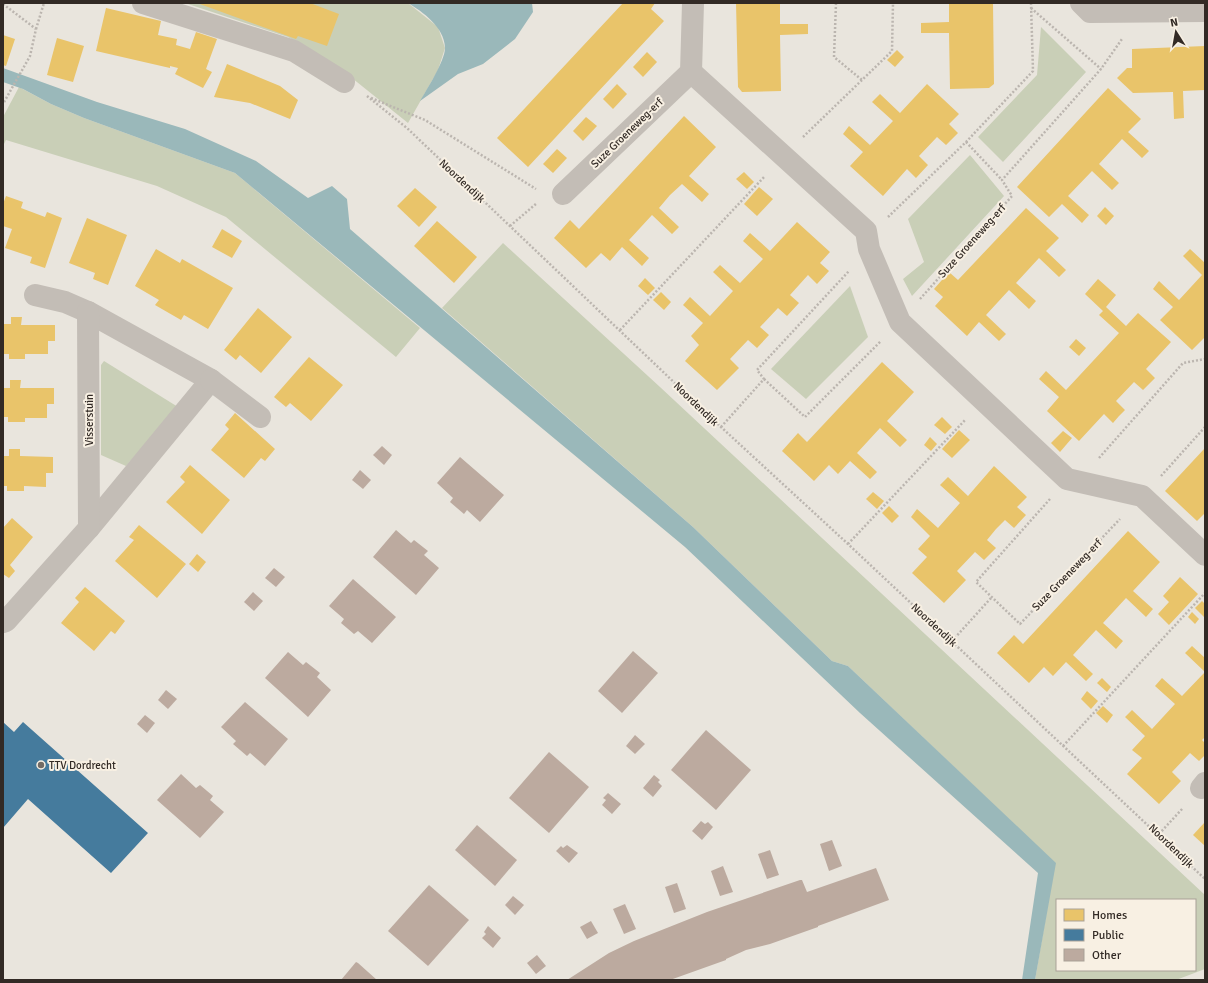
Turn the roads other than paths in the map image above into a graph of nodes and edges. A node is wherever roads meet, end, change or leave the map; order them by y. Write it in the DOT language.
graph roads {
  1 [pos="143,3"];
  2 [pos="693,3"];
  3 [pos="1081,3"];
  4 [pos="1205,11"];
  5 [pos="691,72"];
  6 [pos="344,82"];
  7 [pos="563,194"];
  8 [pos="35,294"];
  9 [pos="88,312"];
  10 [pos="211,380"];
  11 [pos="260,416"];
  12 [pos="89,528"];
  13 [pos="1205,555"];
  14 [pos="3,622"];
  1 -- 6 [label="street"];
  2 -- 5 [label="street"];
  3 -- 4 [label="street"];
  5 -- 7 [label="street, Suze Groeneweg-erf"];
  5 -- 13 [label="street"];
  8 -- 9 [label="street"];
  9 -- 10 [label="street"];
  9 -- 12 [label="street, Visserstuin"];
  10 -- 11 [label="street"];
  10 -- 12 [label="street"];
  12 -- 14 [label="street"];
}
